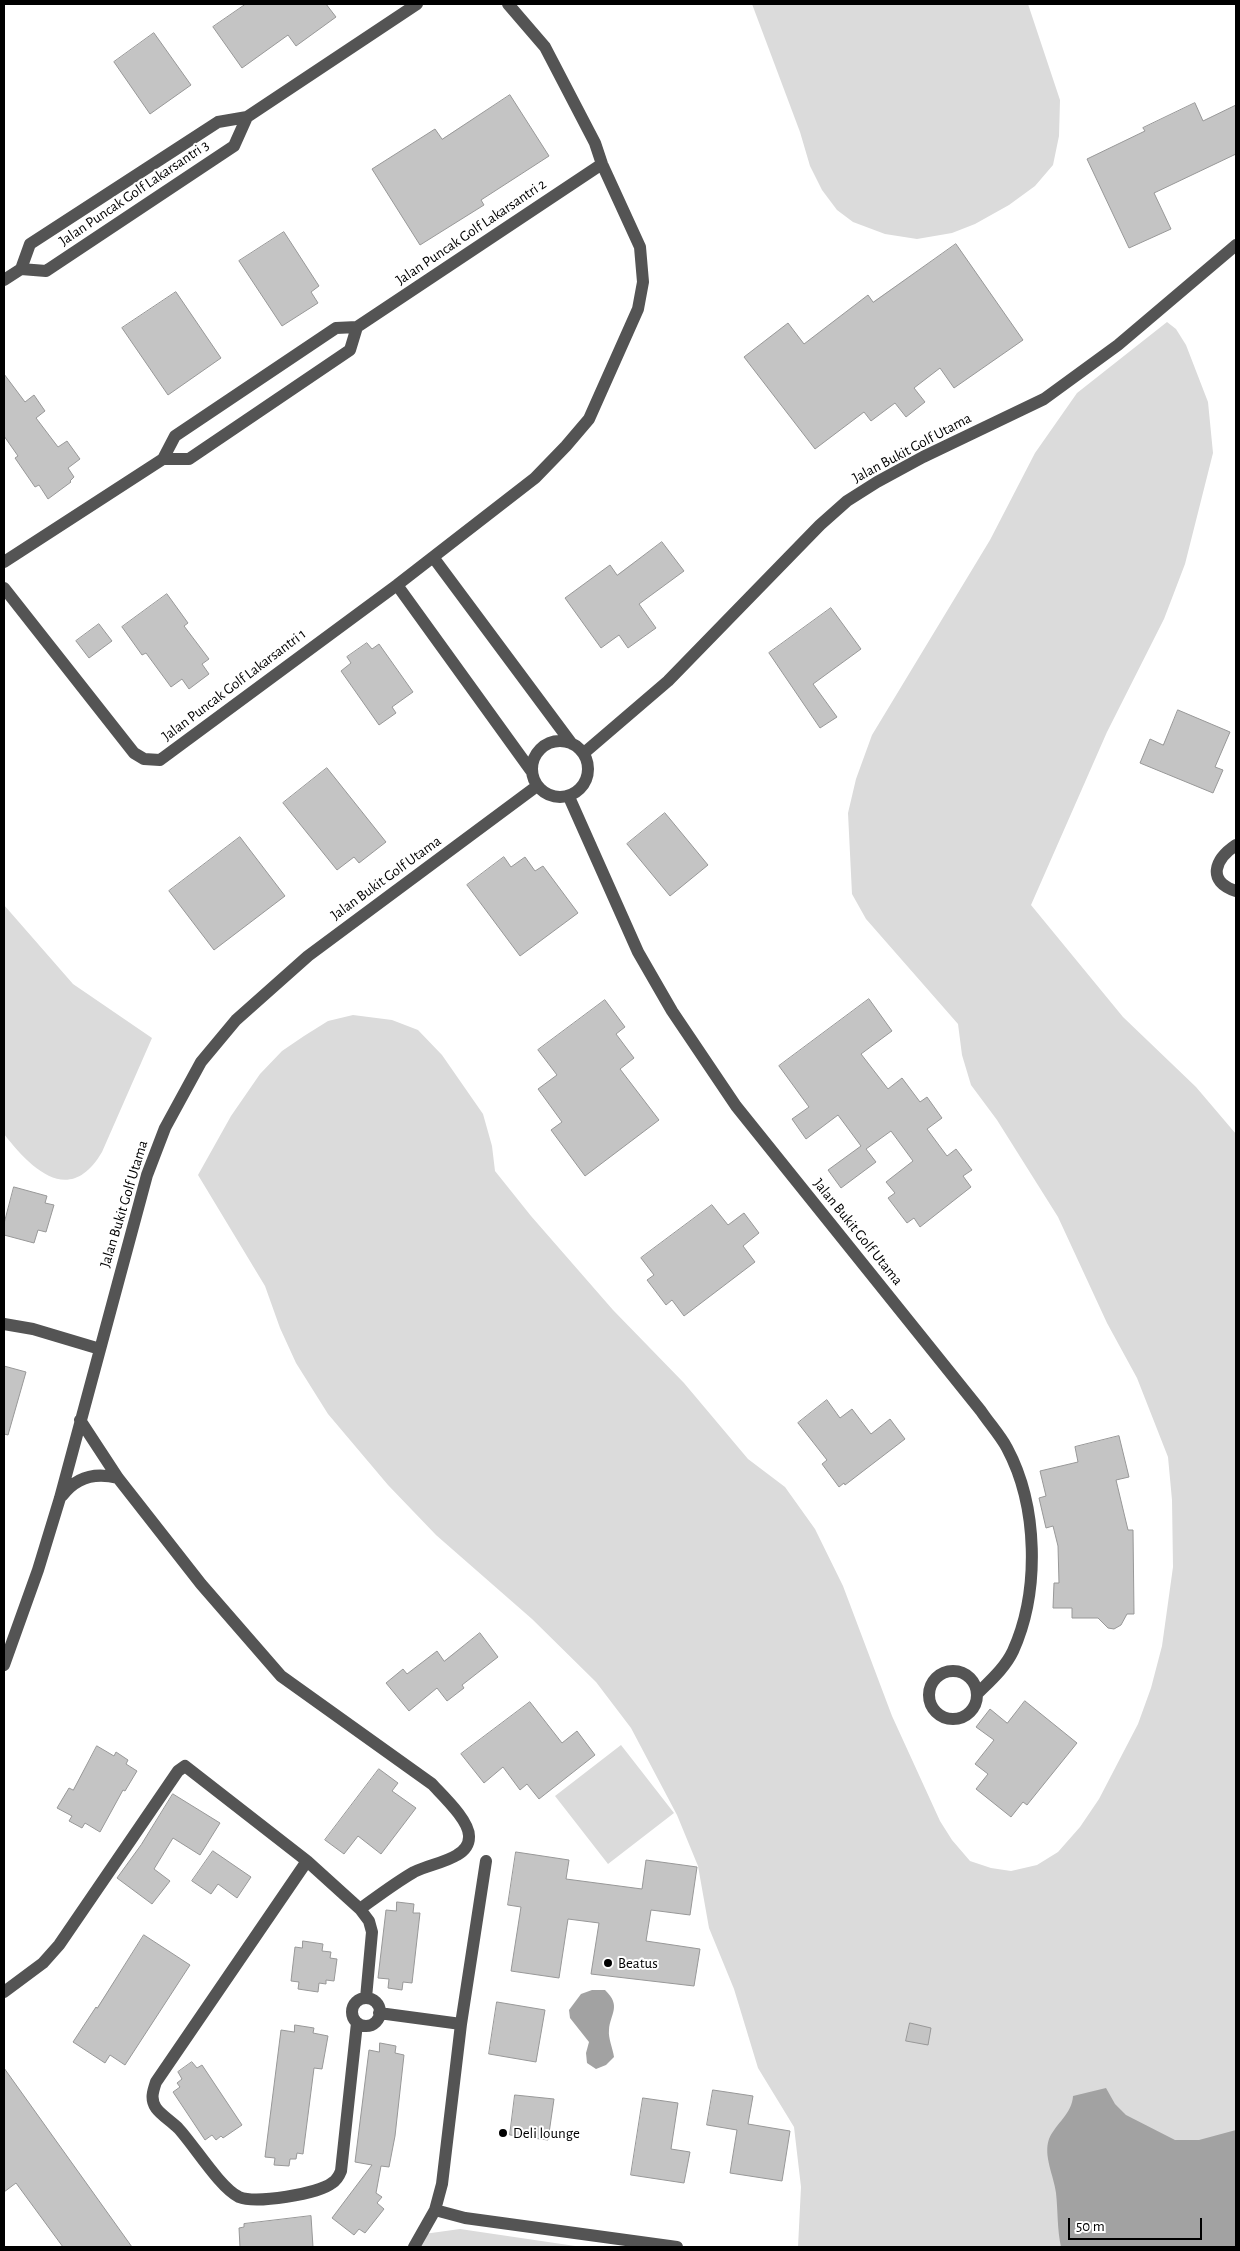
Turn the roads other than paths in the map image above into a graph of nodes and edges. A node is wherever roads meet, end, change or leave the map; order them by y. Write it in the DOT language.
graph roads {
  1 [pos="417,4"];
  2 [pos="508,4"];
  3 [pos="247,117"];
  4 [pos="602,164"];
  5 [pos="1236,245"];
  6 [pos="21,269"];
  7 [pos="4,280"];
  8 [pos="357,327"];
  9 [pos="163,459"];
  10 [pos="433,557"];
  11 [pos="4,562"];
  12 [pos="397,584"];
  13 [pos="4,588"];
  14 [pos="572,744"];
  15 [pos="584,753"];
  16 [pos="532,772"];
  17 [pos="537,786"];
  18 [pos="569,797"];
  19 [pos="1236,845"];
  20 [pos="1236,890"];
  21 [pos="4,1324"];
  22 [pos="100,1349"];
  23 [pos="80,1420"];
  24 [pos="118,1478"];
  25 [pos="60,1498"];
  26 [pos="4,1665"];
  27 [pos="977,1694"];
  28 [pos="307,1861"];
  29 [pos="486,1862"];
  30 [pos="360,1909"];
  31 [pos="4,1992"];
  32 [pos="366,1998"];
  33 [pos="379,2014"];
  34 [pos="357,2023"];
  35 [pos="461,2024"];
  36 [pos="435,2210"];
  37 [pos="414,2247"];
  38 [pos="677,2247"];
  1 -- 3 [label="street, Jalan Puncak Golf Lakarsantri 3"];
  2 -- 4 [label="street, Jalan Puncak Golf Lakarsantri 1"];
  3 -- 6 [label="street, Jalan Puncak Golf Lakarsantri 3"];
  3 -- 6 [label="street, Jalan Puncak Golf Lakarsantri 3"];
  4 -- 8 [label="street, Jalan Puncak Golf Lakarsantri 2"];
  4 -- 10 [label="street, Jalan Puncak Golf Lakarsantri 1"];
  5 -- 15 [label="street, Jalan Bukit Golf Utama"];
  6 -- 7 [label="street"];
  8 -- 9 [label="street, Jalan Puncak Golf Lakarsantri 2"];
  8 -- 9 [label="street"];
  9 -- 11 [label="street, Jalan Puncak Golf Lakarsantri 2"];
  10 -- 12 [label="street, Jalan Puncak Golf Lakarsantri 1"];
  10 -- 14 [label="street"];
  12 -- 13 [label="street, Jalan Puncak Golf Lakarsantri 1"];
  12 -- 16 [label="street"];
  14 -- 15 [label="street"];
  14 -- 16 [label="street"];
  15 -- 18 [label="street"];
  16 -- 17 [label="street"];
  17 -- 18 [label="street"];
  17 -- 22 [label="street, Jalan Bukit Golf Utama"];
  18 -- 27 [label="street, Jalan Bukit Golf Utama"];
  19 -- 20 [label="street"];
  21 -- 22 [label="street"];
  22 -- 23 [label="street, Jalan Bukit Golf Utama"];
  23 -- 24 [label="street"];
  23 -- 25 [label="street, Jalan Bukit Golf Utama"];
  24 -- 25 [label="street"];
  24 -- 30 [label="street"];
  25 -- 26 [label="street, Jalan Bukit Golf Utama"];
  28 -- 30 [label="street"];
  28 -- 31 [label="street"];
  28 -- 34 [label="street"];
  29 -- 35 [label="street"];
  30 -- 32 [label="street"];
  32 -- 33 [label="street"];
  32 -- 34 [label="street"];
  33 -- 34 [label="street"];
  33 -- 35 [label="street"];
  35 -- 36 [label="street"];
  36 -- 37 [label="street"];
  36 -- 38 [label="street"];
}
